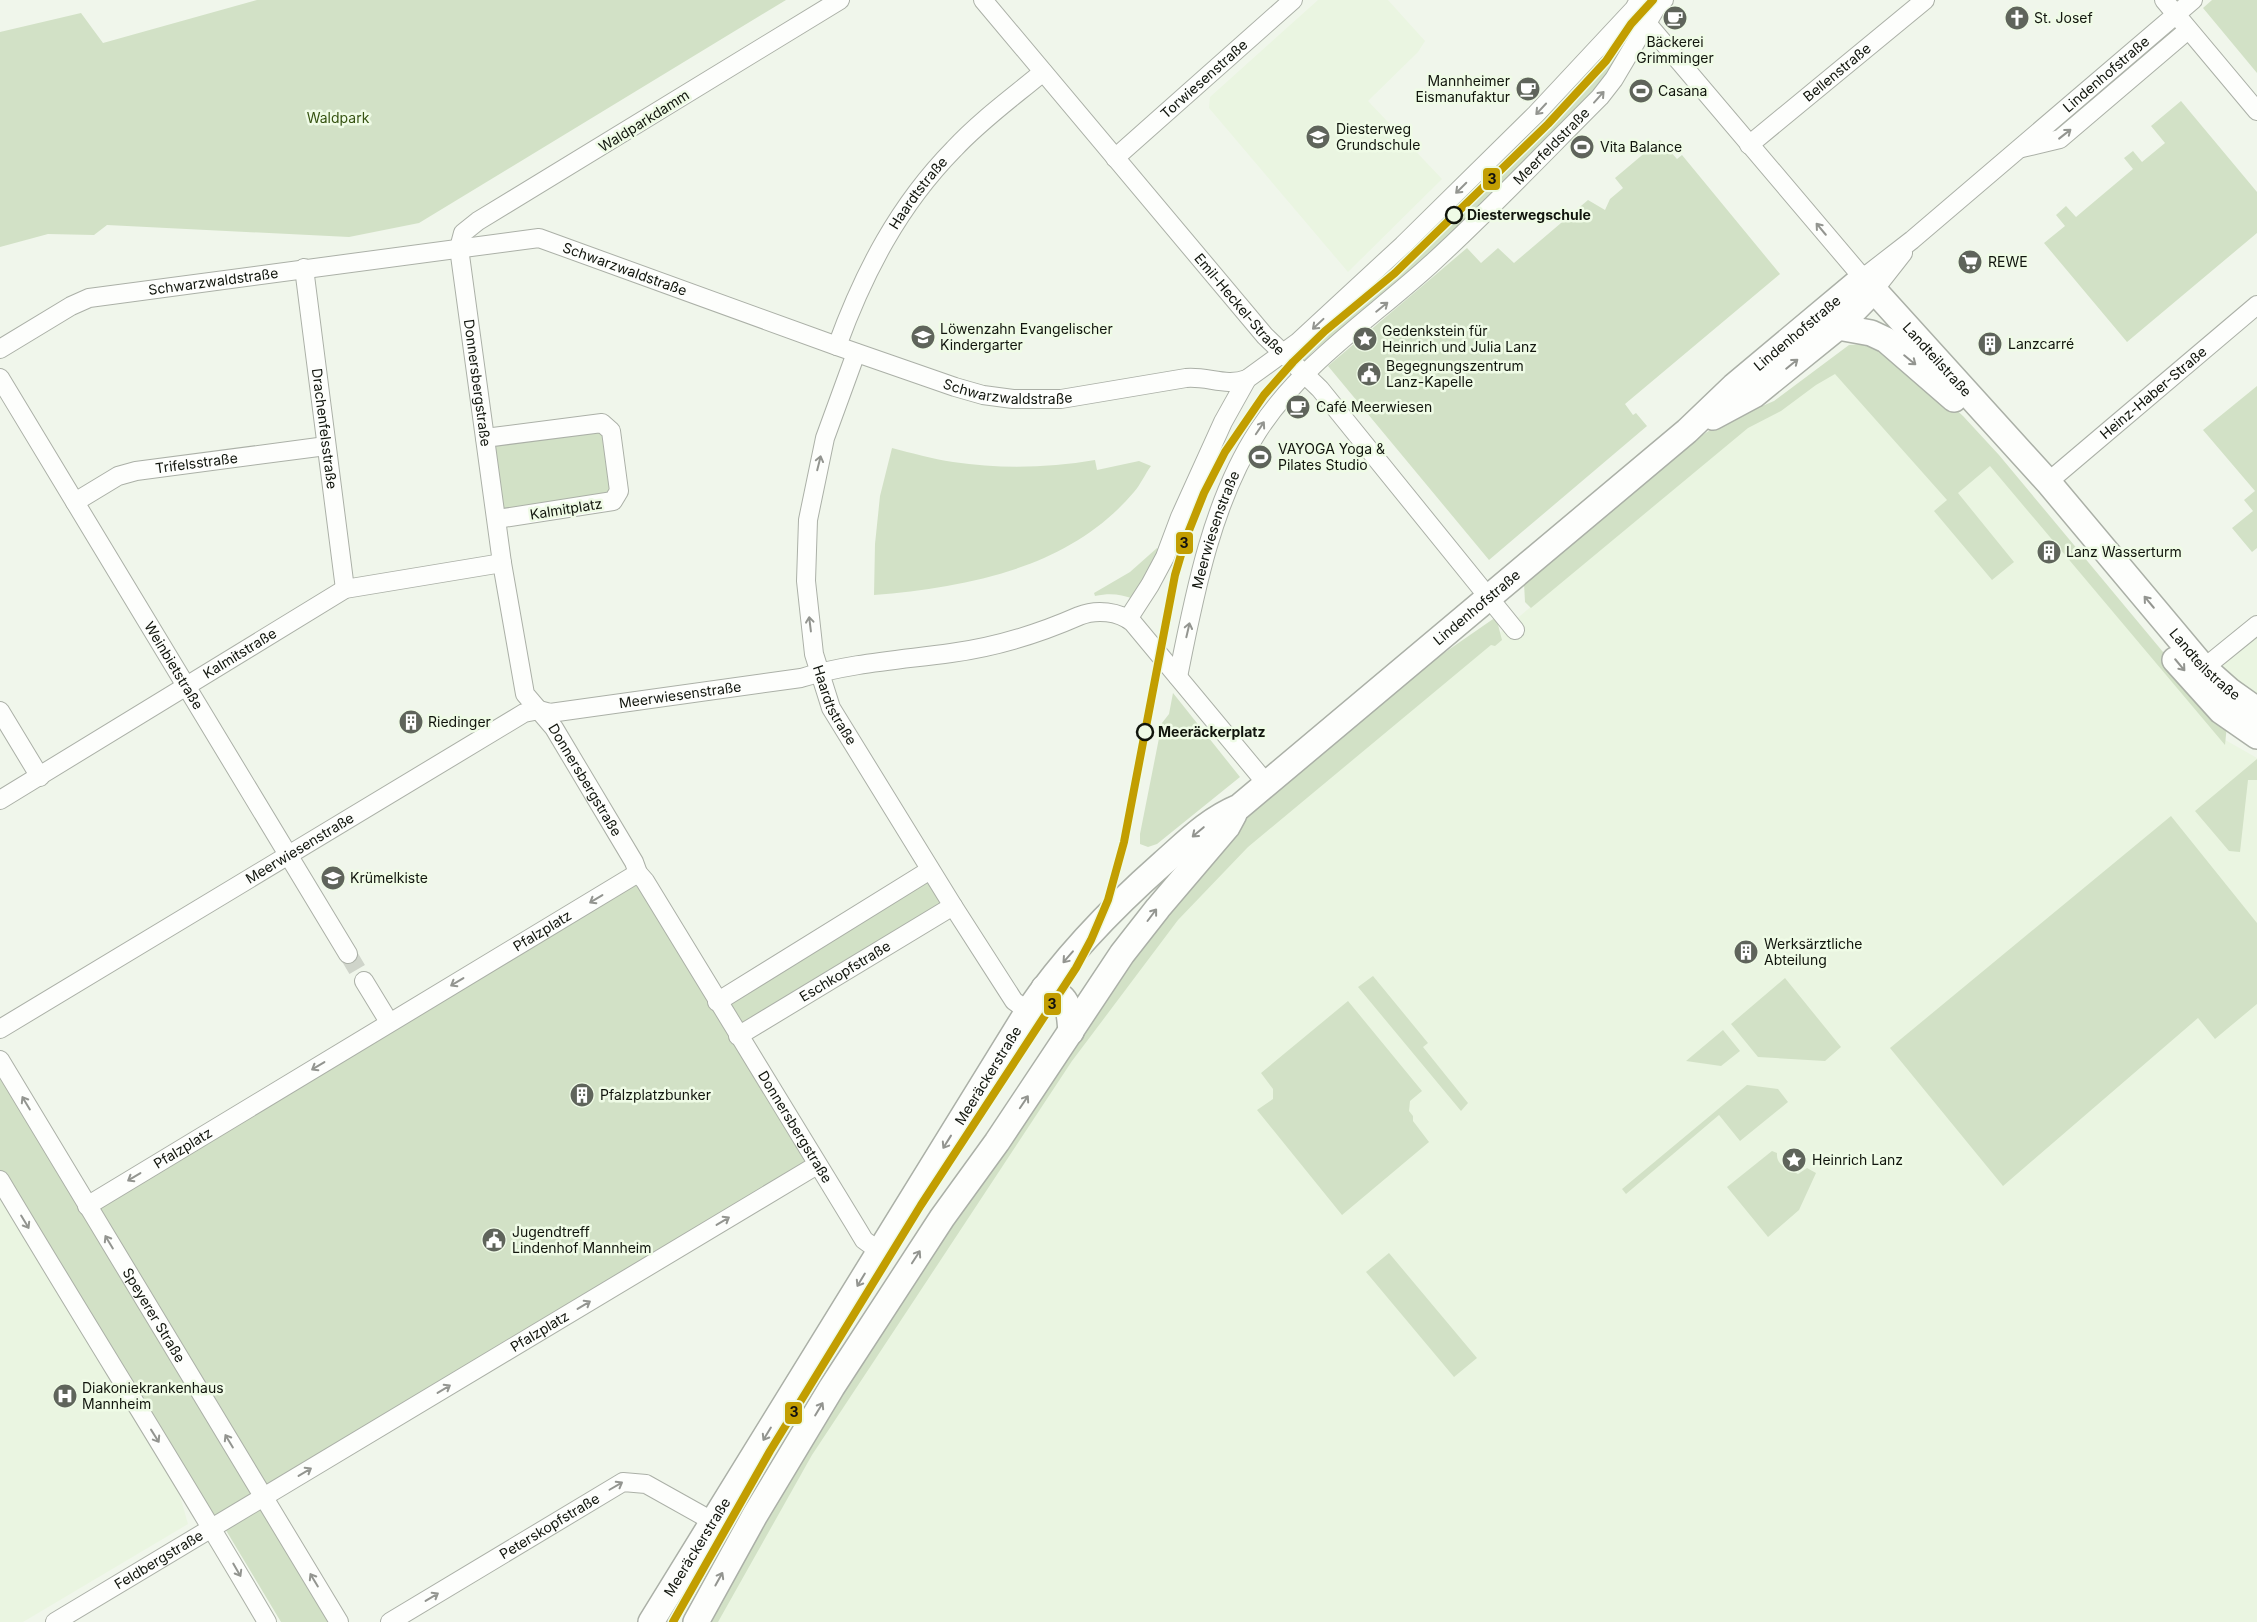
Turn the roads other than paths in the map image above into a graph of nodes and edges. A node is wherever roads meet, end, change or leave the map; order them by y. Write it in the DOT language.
graph roads {
  1 [pos="840,0"];
  2 [pos="983,0"];
  3 [pos="1293,0"];
  4 [pos="1664,0"];
  5 [pos="1925,0"];
  6 [pos="2164,0"];
  7 [pos="2193,0"];
  8 [pos="1633,3"];
  9 [pos="2176,14"];
  10 [pos="1647,22"];
  11 [pos="2188,30"];
  12 [pos="1043,72"];
  13 [pos="2257,111"];
  14 [pos="1749,145"];
  15 [pos="2020,148"];
  16 [pos="1115,158"];
  17 [pos="460,248"];
  18 [pos="304,268"];
  19 [pos="1869,284"];
  20 [pos="2257,305"];
  21 [pos="1838,327"];
  22 [pos="837,346"];
  23 [pos="0,349"];
  24 [pos="856,353"];
  25 [pos="1281,354"];
  26 [pos="1305,374"];
  27 [pos="0,378"];
  28 [pos="1248,379"];
  29 [pos="1687,431"];
  30 [pos="485,438"];
  31 [pos="326,446"];
  32 [pos="2048,482"];
  33 [pos="75,502"];
  34 [pos="497,519"];
  35 [pos="502,563"];
  36 [pos="345,589"];
  37 [pos="1488,597"];
  38 [pos="1128,618"];
  39 [pos="2257,625"];
  40 [pos="1515,630"];
  41 [pos="2204,668"];
  42 [pos="820,672"];
  43 [pos="1178,677"];
  44 [pos="186,687"];
  45 [pos="538,710"];
  46 [pos="2257,710"];
  47 [pos="0,711"];
  48 [pos="2257,736"];
  49 [pos="40,776"];
  50 [pos="1266,783"];
  51 [pos="0,800"];
  52 [pos="1239,806"];
  53 [pos="288,855"];
  54 [pos="930,870"];
  55 [pos="638,873"];
  56 [pos="953,906"];
  57 [pos="348,954"];
  58 [pos="364,982"];
  59 [pos="1044,988"];
  60 [pos="717,1002"];
  61 [pos="1028,1011"];
  62 [pos="389,1022"];
  63 [pos="0,1029"];
  64 [pos="1072,1032"];
  65 [pos="738,1036"];
  66 [pos="0,1060"];
  67 [pos="817,1165"];
  68 [pos="0,1180"];
  69 [pos="87,1206"];
  70 [pos="879,1251"];
  71 [pos="263,1497"];
  72 [pos="714,1522"];
  73 [pos="212,1528"];
  74 [pos="56,1622"];
  75 [pos="267,1622"];
  76 [pos="339,1622"];
  77 [pos="390,1622"];
  78 [pos="651,1622"];
  79 [pos="696,1622"];
  1 -- 17 [label="street, Waldparkdamm"];
  2 -- 12 [label="street, Emil-Heckel-Straße"];
  3 -- 16 [label="street, Torwiesenstraße"];
  4 -- 10 [label="street, Meerfeldstraße"];
  5 -- 14 [label="street, Bellenstraße"];
  6 -- 9 [label="street"];
  7 -- 9 [label="street, Lindenhofstraße"];
  8 -- 10 [label="street, Landteilstraße"];
  8 -- 25 [label="street, one-way"];
  9 -- 11 [label="street"];
  9 -- 15 [label="street, Lindenhofstraße"];
  10 -- 14 [label="street, Landteilstraße"];
  26 -- 10 [label="street, Meerfeldstraße, one-way"];
  11 -- 13 [label="street"];
  15 -- 11 [label="street, Lindenhofstraße, one-way"];
  12 -- 16 [label="street, Emil-Heckel-Straße"];
  12 -- 22 [label="street, Haardtstraße"];
  19 -- 14 [label="street, Landteilstraße, one-way"];
  15 -- 19 [label="street, Lindenhofstraße"];
  16 -- 25 [label="street, Emil-Heckel-Straße"];
  17 -- 18 [label="street, Schwarzwaldstraße"];
  17 -- 22 [label="street, Schwarzwaldstraße"];
  17 -- 30 [label="street, Donnersbergstraße"];
  18 -- 23 [label="street, Schwarzwaldstraße"];
  18 -- 31 [label="street, Drachenfelsstraße"];
  19 -- 21 [label="street, Lindenhofstraße"];
  19 -- 29 [label="street, Lindenhofstraße"];
  19 -- 32 [label="street, Landteilstraße"];
  20 -- 32 [label="street, Heinz-Haber-Straße"];
  29 -- 21 [label="street, Lindenhofstraße, one-way"];
  21 -- 48 [label="street, Landteilstraße, one-way"];
  22 -- 24 [label="street, Schwarzwaldstraße"];
  24 -- 28 [label="street, Schwarzwaldstraße"];
  42 -- 24 [label="street, Haardtstraße, one-way"];
  25 -- 26 [label="street, Emil-Heckel-Straße"];
  25 -- 28 [label="street"];
  26 -- 37 [label="street, Emil-Heckel-Straße"];
  43 -- 26 [label="street, Meerwiesenstraße, one-way"];
  27 -- 33 [label="street, Weinbietstraße"];
  28 -- 38 [label="street"];
  29 -- 37 [label="street, Lindenhofstraße"];
  30 -- 34 [label="street, Donnersbergstraße"];
  30 -- 34 [label="street, Kalmitplatz"];
  31 -- 33 [label="street, Trifelsstraße"];
  31 -- 36 [label="street, Drachenfelsstraße"];
  41 -- 32 [label="street, Landteilstraße, one-way"];
  33 -- 44 [label="street, Weinbietstraße"];
  34 -- 35 [label="street, Donnersbergstraße"];
  35 -- 36 [label="street, Kalmitstraße"];
  35 -- 45 [label="street, Donnersbergstraße"];
  36 -- 44 [label="street, Kalmitstraße"];
  37 -- 40 [label="street, Emil-Heckel-Straße"];
  37 -- 50 [label="street, Lindenhofstraße"];
  38 -- 42 [label="street, Meerwiesenstraße"];
  38 -- 43 [label="street"];
  39 -- 41 [label="street"];
  41 -- 46 [label="street, Landteilstraße"];
  42 -- 45 [label="street, Meerwiesenstraße"];
  42 -- 54 [label="street, Haardtstraße"];
  43 -- 50 [label="street"];
  44 -- 49 [label="street, Kalmitstraße"];
  44 -- 53 [label="street, Weinbietstraße"];
  45 -- 53 [label="street, Meerwiesenstraße"];
  45 -- 55 [label="street, Donnersbergstraße"];
  47 -- 49 [label="street"];
  49 -- 51 [label="street, Kalmitstraße"];
  50 -- 52 [label="street, Meeräckerstraße"];
  52 -- 59 [label="street, Meeräckerstraße, one-way"];
  64 -- 52 [label="street, Meeräckerstraße, one-way"];
  53 -- 57 [label="street, Weinbietstraße"];
  53 -- 63 [label="street, Meerwiesenstraße"];
  54 -- 56 [label="street, Haardtstraße"];
  54 -- 60 [label="street"];
  55 -- 60 [label="street, Donnersbergstraße"];
  55 -- 62 [label="street, Pfalzplatz, one-way"];
  56 -- 61 [label="street, Haardtstraße"];
  56 -- 65 [label="street, Eschkopfstraße"];
  58 -- 62 [label="street"];
  59 -- 61 [label="street, Meeräckerstraße"];
  59 -- 64 [label="street"];
  60 -- 65 [label="street, Donnersbergstraße"];
  61 -- 70 [label="street, Meeräckerstraße, one-way"];
  62 -- 69 [label="street, Pfalzplatz, one-way"];
  79 -- 64 [label="street, Meeräckerstraße, one-way"];
  65 -- 67 [label="street, Donnersbergstraße"];
  69 -- 66 [label="street, Speyerer Straße, one-way"];
  67 -- 70 [label="street, Donnersbergstraße"];
  71 -- 67 [label="street, Pfalzplatz, one-way"];
  68 -- 73 [label="street, one-way"];
  71 -- 69 [label="street, Speyerer Straße, one-way"];
  70 -- 72 [label="street, Meeräckerstraße, one-way"];
  71 -- 73 [label="street, Feldbergstraße"];
  76 -- 71 [label="street, Speyerer Straße, one-way"];
  77 -- 72 [label="street, Peterskopfstraße, one-way"];
  72 -- 78 [label="street, Meeräckerstraße"];
  73 -- 74 [label="street, Feldbergstraße"];
  73 -- 75 [label="street, one-way"];
}
